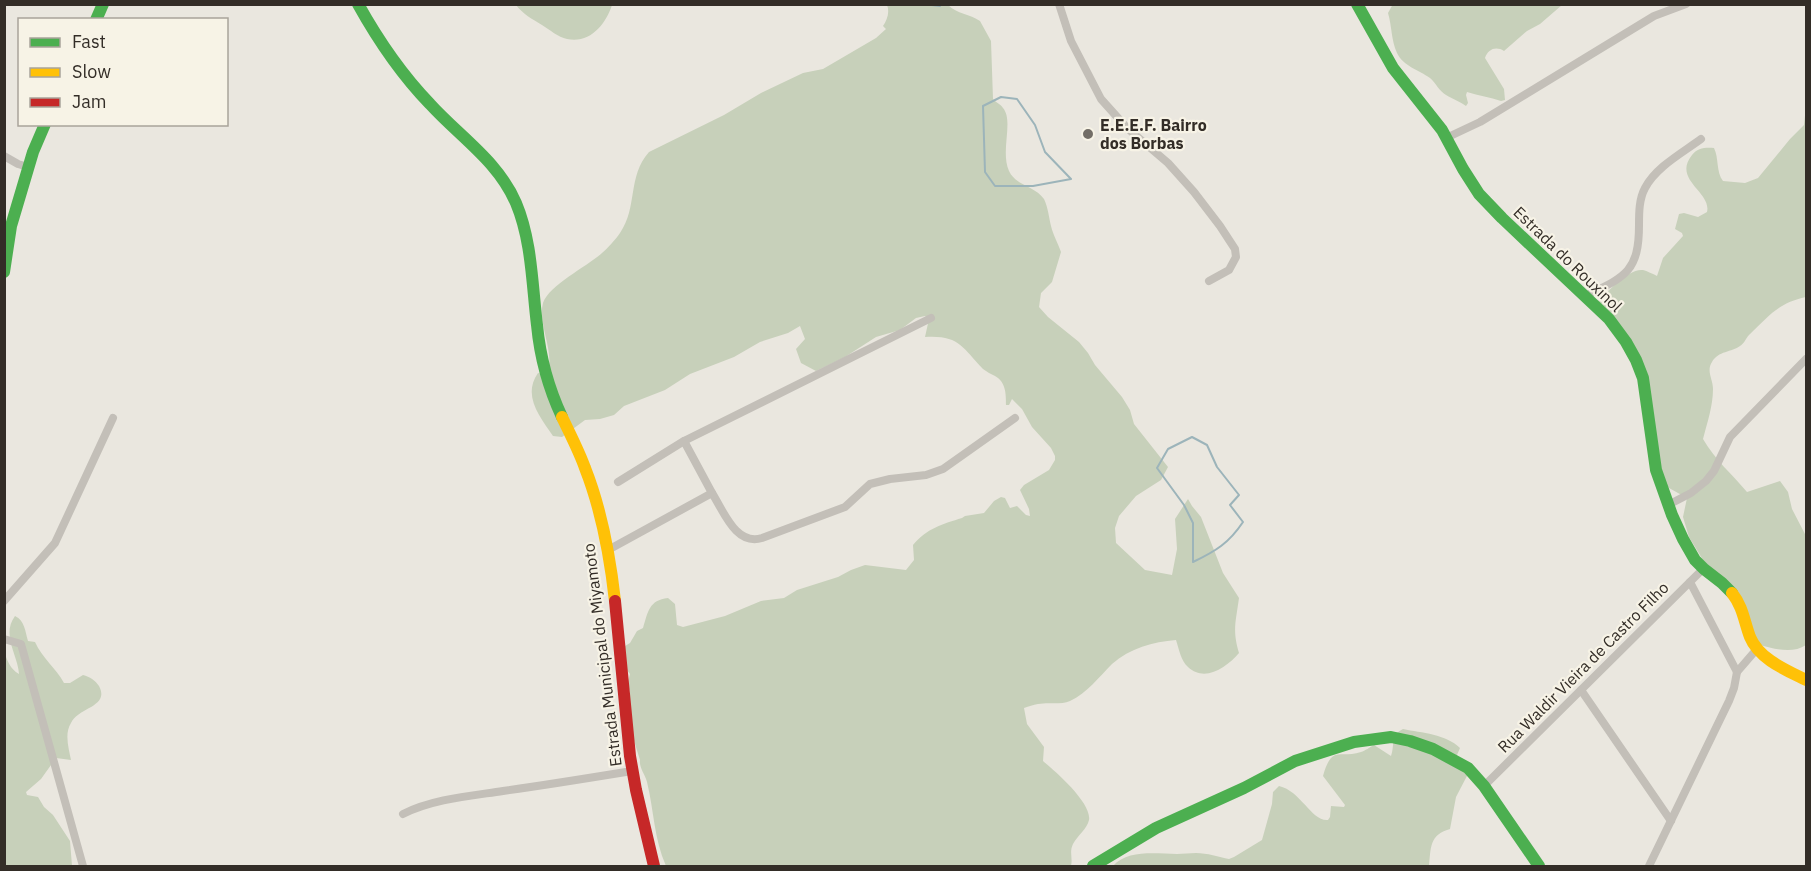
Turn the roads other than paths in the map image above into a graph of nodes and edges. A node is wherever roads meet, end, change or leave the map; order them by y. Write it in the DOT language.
graph roads {
  1 [pos="103,4"];
  2 [pos="358,4"];
  3 [pos="1059,4"];
  4 [pos="1357,4"];
  5 [pos="1686,4"];
  6 [pos="97,18"];
  7 [pos="44,126"];
  8 [pos="1446,138"];
  9 [pos="1701,139"];
  10 [pos="4,156"];
  11 [pos="28,167"];
  12 [pos="4,272"];
  13 [pos="1209,281"];
  14 [pos="1585,296"];
  15 [pos="931,318"];
  16 [pos="1806,359"];
  17 [pos="113,418"];
  18 [pos="1015,418"];
  19 [pos="684,441"];
  20 [pos="618,482"];
  21 [pos="712,493"];
  22 [pos="1668,505"];
  23 [pos="608,550"];
  24 [pos="1703,569"];
  25 [pos="1690,582"];
  26 [pos="4,601"];
  27 [pos="4,639"];
  28 [pos="1756,650"];
  29 [pos="1737,672"];
  30 [pos="1806,680"];
  31 [pos="1581,690"];
  32 [pos="632,771"];
  33 [pos="1484,786"];
  34 [pos="403,814"];
  35 [pos="1671,821"];
  36 [pos="83,867"];
  37 [pos="654,867"];
  38 [pos="1093,867"];
  39 [pos="1539,867"];
  40 [pos="1649,867"];
  1 -- 6 [label="street"];
  2 -- 23 [label="street, Estrada Municipal do Miyamoto"];
  3 -- 13 [label="street"];
  4 -- 8 [label="street, Estrada do Rouxinol"];
  5 -- 8 [label="street"];
  7 -- 11 [label="street"];
  8 -- 14 [label="street, Estrada do Rouxinol"];
  9 -- 14 [label="street"];
  10 -- 11 [label="street"];
  11 -- 12 [label="street"];
  14 -- 22 [label="street, Estrada do Rouxinol"];
  15 -- 19 [label="street"];
  16 -- 22 [label="street"];
  17 -- 26 [label="street"];
  18 -- 21 [label="street"];
  19 -- 20 [label="street"];
  19 -- 21 [label="street"];
  21 -- 23 [label="street"];
  22 -- 24 [label="street, Estrada do Rouxinol"];
  23 -- 32 [label="street, Estrada Municipal do Miyamoto"];
  24 -- 25 [label="street, Rua Waldir Vieira de Castro Filho"];
  24 -- 28 [label="street, Estrada do Rouxinol"];
  25 -- 29 [label="street"];
  25 -- 31 [label="street, Rua Waldir Vieira de Castro Filho"];
  27 -- 36 [label="street"];
  28 -- 29 [label="street"];
  28 -- 30 [label="street"];
  29 -- 35 [label="street"];
  31 -- 33 [label="street, Rua Waldir Vieira de Castro Filho"];
  31 -- 35 [label="street"];
  32 -- 34 [label="street"];
  32 -- 37 [label="street, Estrada Municipal do Miyamoto"];
  33 -- 38 [label="street"];
  33 -- 39 [label="street"];
  35 -- 40 [label="street"];
}
